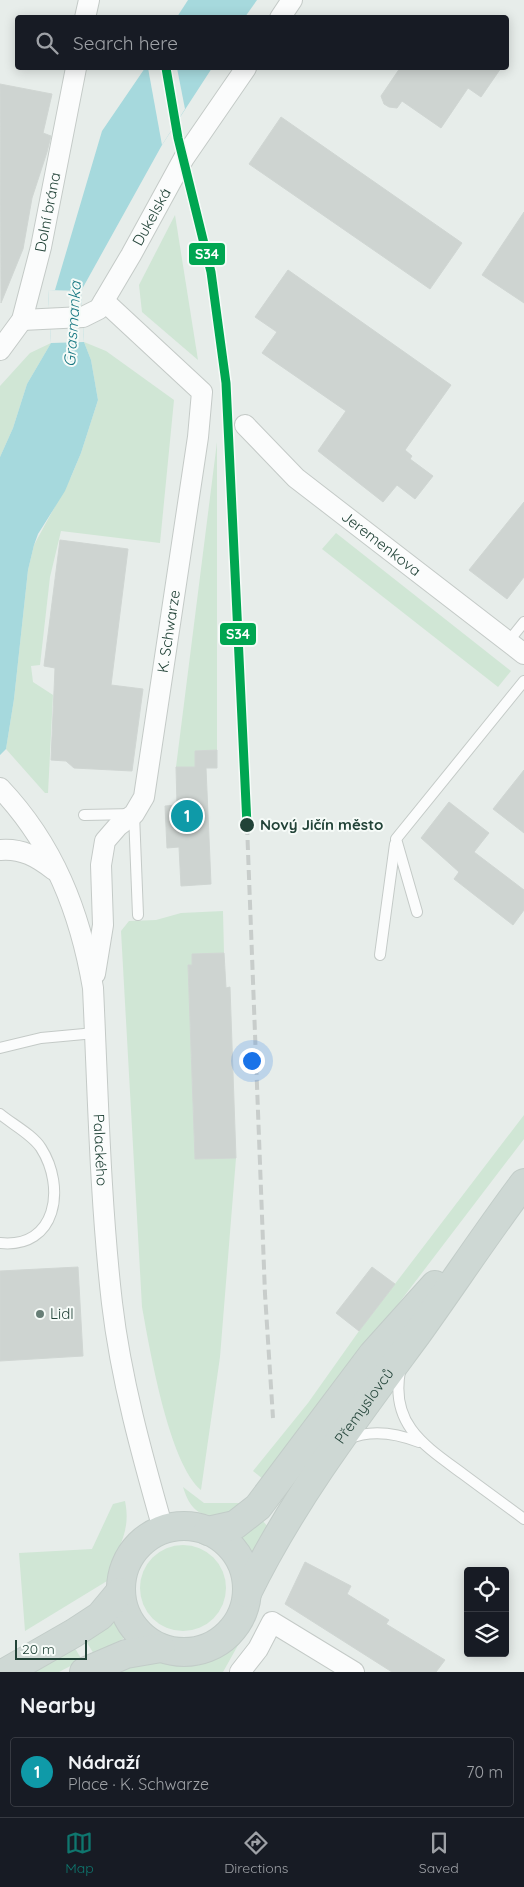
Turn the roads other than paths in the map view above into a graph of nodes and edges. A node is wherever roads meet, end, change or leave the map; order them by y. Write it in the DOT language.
graph roads {
  1 [pos="89,0"];
  2 [pos="292,0"];
  3 [pos="86,15"];
  4 [pos="282,15"];
  5 [pos="76,70"];
  6 [pos="245,70"];
  7 [pos="106,298"];
  8 [pos="22,320"];
  9 [pos="0,350"];
  10 [pos="245,425"];
  11 [pos="524,622"];
  12 [pos="516,648"];
  13 [pos="524,681"];
  14 [pos="0,788"];
  15 [pos="134,814"];
  16 [pos="84,815"];
  17 [pos="396,840"];
  18 [pos="0,850"];
  19 [pos="61,876"];
  20 [pos="417,912"];
  21 [pos="138,915"];
  22 [pos="380,955"];
  23 [pos="93,988"];
  24 [pos="95,1033"];
  25 [pos="0,1050"];
  26 [pos="0,1114"];
  27 [pos="524,1183"];
  28 [pos="492,1224"];
  29 [pos="0,1244"];
  30 [pos="406,1349"];
  31 [pos="422,1443"];
  32 [pos="330,1453"];
  33 [pos="524,1519"];
  34 [pos="162,1529"];
  35 [pos="208,1531"];
  36 [pos="120,1592"];
  37 [pos="247,1593"];
  38 [pos="161,1648"];
  39 [pos="6,1672"];
  40 [pos="84,1672"];
  41 [pos="240,1672"];
  42 [pos="354,1672"];
  1 -- 3 [label="street"];
  2 -- 4 [label="street"];
  5 -- 8 [label="street, Dolní brána"];
  6 -- 7 [label="street, Dukelská"];
  7 -- 8 [label="street"];
  7 -- 15 [label="street, K. Schwarze"];
  8 -- 9 [label="street, Dolní brána"];
  10 -- 12 [label="street, Jeremenkova"];
  11 -- 12 [label="lane"];
  13 -- 17 [label="lane"];
  14 -- 19 [label="street, Palackého"];
  15 -- 16 [label="lane"];
  15 -- 21 [label="lane"];
  15 -- 23 [label="street, K. Schwarze"];
  17 -- 20 [label="lane"];
  17 -- 22 [label="lane"];
  18 -- 19 [label="street"];
  19 -- 23 [label="street, Palackého"];
  23 -- 24 [label="street, Palackého"];
  24 -- 25 [label="lane"];
  24 -- 34 [label="street, Palackého"];
  26 -- 29 [label="lane"];
  27 -- 28 [label="main road, Přemyslovců"];
  28 -- 30 [label="main road, Přemyslovců"];
  28 -- 35 [label="main road, Přemyslovců"];
  30 -- 31 [label="lane"];
  30 -- 32 [label="main road, Přemyslovců"];
  31 -- 32 [label="lane"];
  31 -- 33 [label="lane"];
  32 -- 37 [label="main road, Přemyslovců"];
  34 -- 35 [label="main road"];
  34 -- 36 [label="main road"];
  35 -- 37 [label="main road"];
  36 -- 38 [label="main road"];
  36 -- 39 [label="main road"];
  37 -- 38 [label="main road"];
  38 -- 40 [label="main road"];
  41 -- 42 [label="street"];
}
